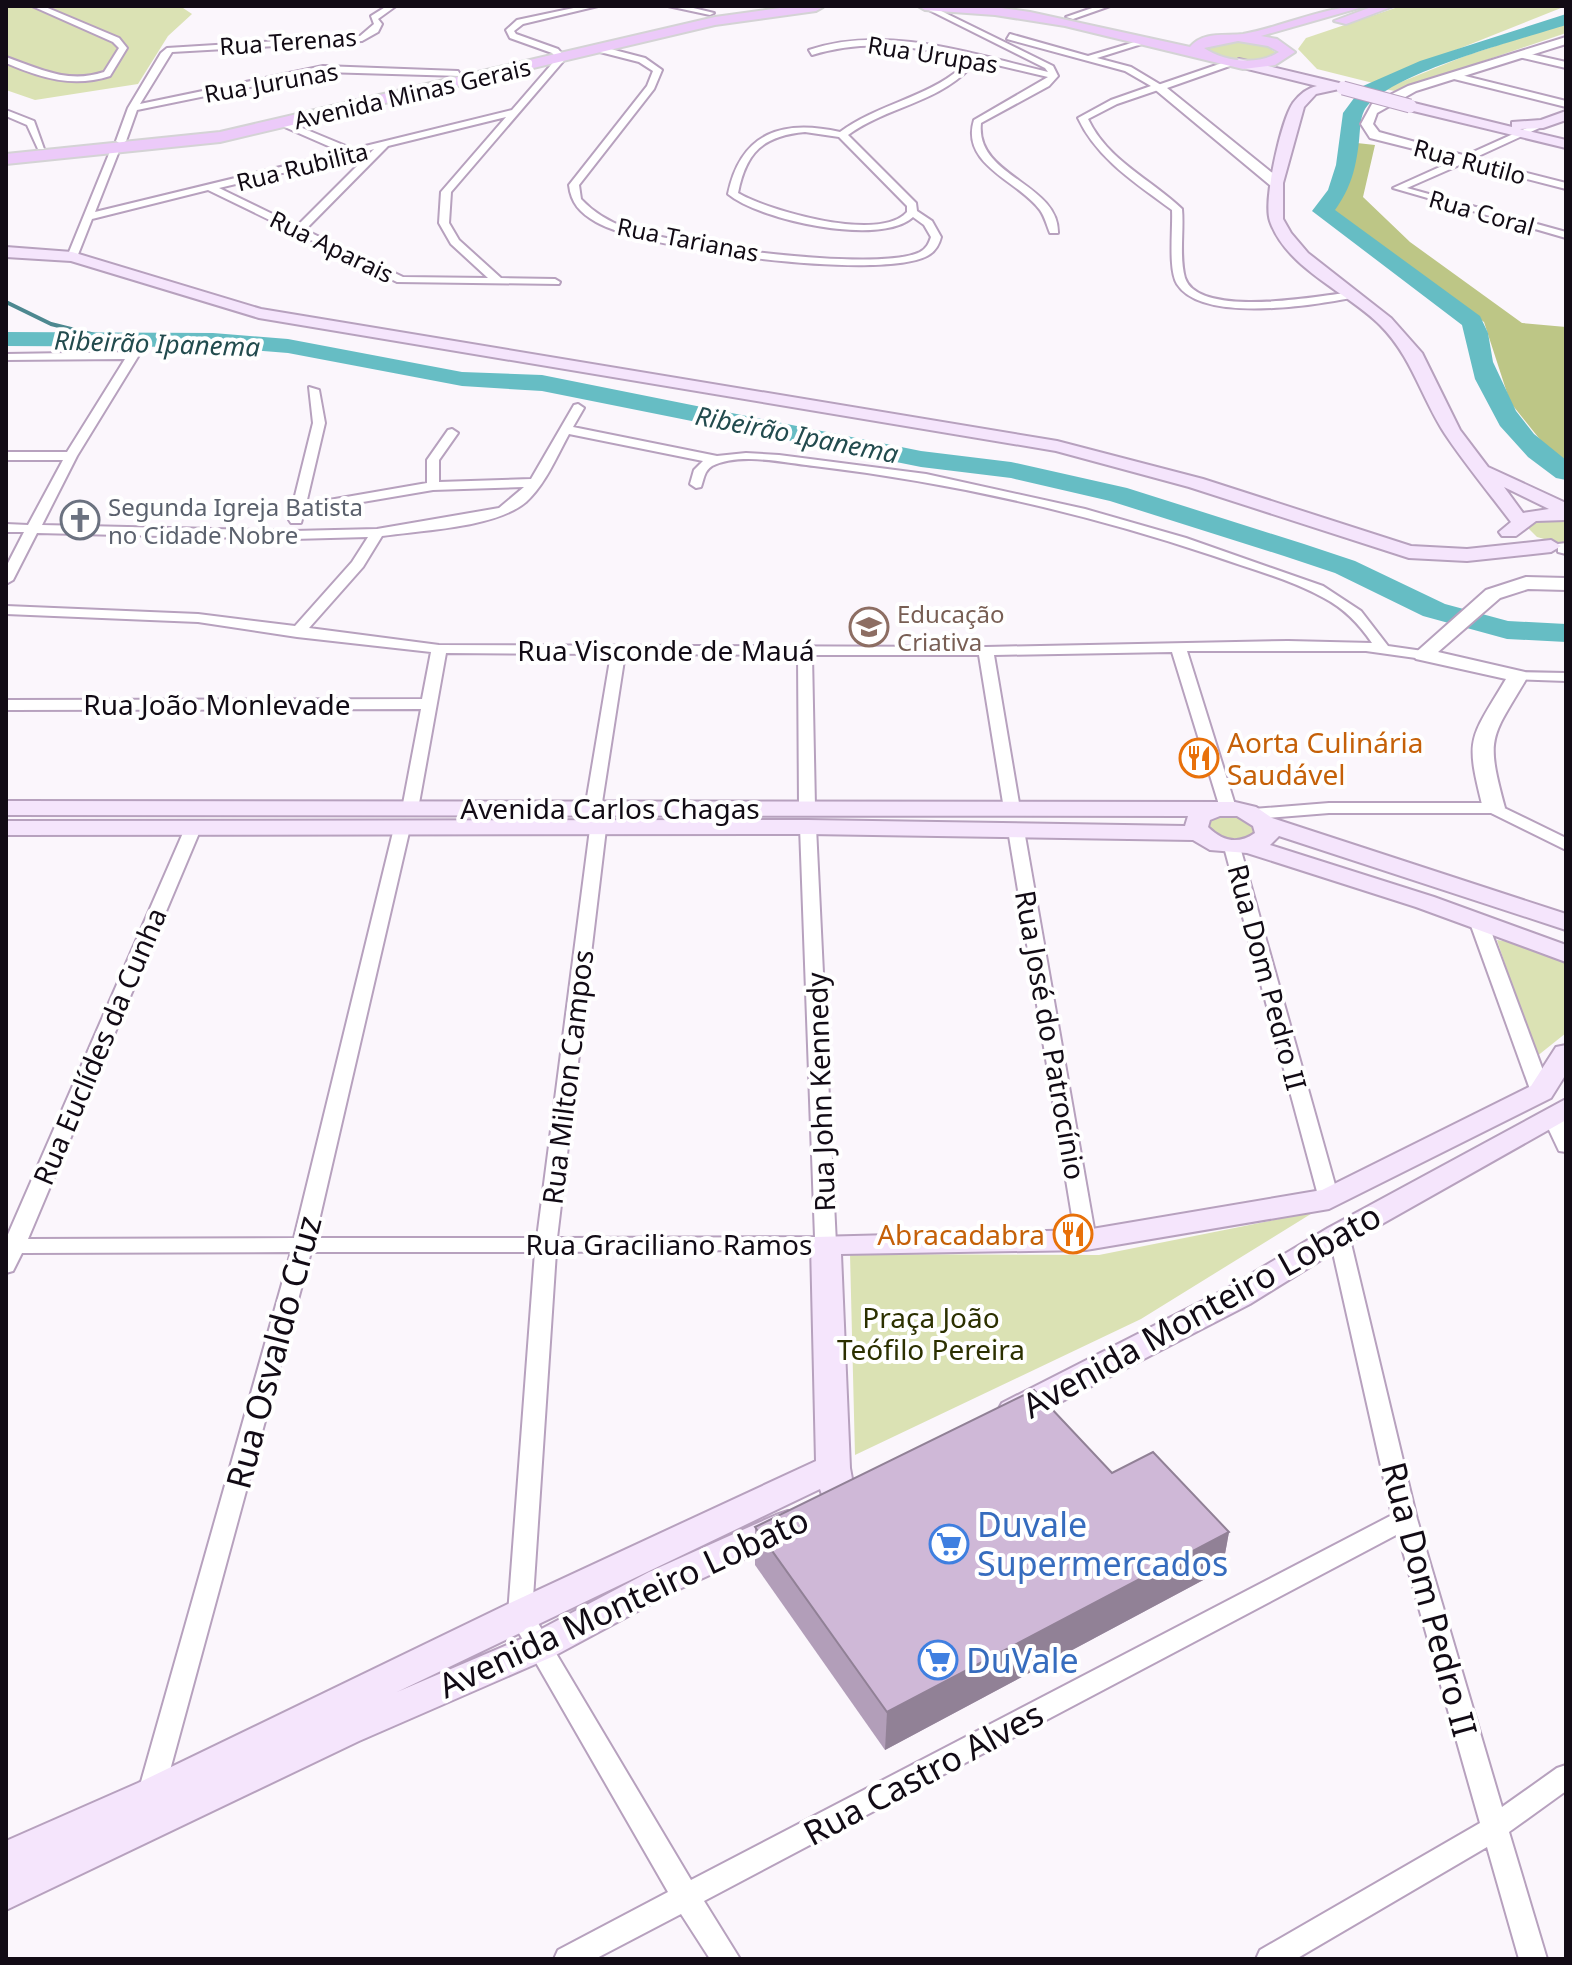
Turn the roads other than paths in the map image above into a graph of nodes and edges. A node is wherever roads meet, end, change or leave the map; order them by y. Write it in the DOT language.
graph roads {
  1 [pos="36,6"];
  2 [pos="392,6"];
  3 [pos="594,6"];
  4 [pos="672,6"];
  5 [pos="727,6"];
  6 [pos="802,6"];
  7 [pos="825,6"];
  8 [pos="925,6"];
  9 [pos="1014,6"];
  10 [pos="1106,6"];
  11 [pos="1359,6"];
  12 [pos="1387,6"];
  13 [pos="816,7"];
  14 [pos="710,13"];
  15 [pos="1070,17"];
  16 [pos="978,29"];
  17 [pos="1238,37"];
  18 [pos="1145,40"];
  19 [pos="1210,40"];
  20 [pos="1566,40"];
  21 [pos="599,49"];
  22 [pos="812,52"];
  23 [pos="558,54"];
  24 [pos="957,54"];
  25 [pos="1202,54"];
  26 [pos="1287,54"];
  27 [pos="1522,55"];
  28 [pos="1089,58"];
  29 [pos="6,60"];
  30 [pos="1237,62"];
  31 [pos="1566,65"];
  32 [pos="458,74"];
  33 [pos="1054,76"];
  34 [pos="1453,76"];
  35 [pos="1312,84"];
  36 [pos="1158,87"];
  37 [pos="1566,104"];
  38 [pos="133,108"];
  39 [pos="515,112"];
  40 [pos="6,113"];
  41 [pos="1566,115"];
  42 [pos="1478,122"];
  43 [pos="283,123"];
  44 [pos="1543,124"];
  45 [pos="1522,133"];
  46 [pos="842,135"];
  47 [pos="1566,144"];
  48 [pos="117,146"];
  49 [pos="383,146"];
  50 [pos="41,147"];
  51 [pos="6,150"];
  52 [pos="353,152"];
  53 [pos="6,159"];
  54 [pos="1465,160"];
  55 [pos="369,162"];
  56 [pos="1276,183"];
  57 [pos="1566,186"];
  58 [pos="211,188"];
  59 [pos="912,212"];
  60 [pos="88,217"];
  61 [pos="299,230"];
  62 [pos="1054,231"];
  63 [pos="1566,235"];
  64 [pos="6,252"];
  65 [pos="72,257"];
  66 [pos="499,282"];
  67 [pos="555,282"];
  68 [pos="1352,295"];
  69 [pos="6,357"];
  70 [pos="313,390"];
  71 [pos="578,408"];
  72 [pos="564,429"];
  73 [pos="452,433"];
  74 [pos="6,456"];
  75 [pos="71,456"];
  76 [pos="717,460"];
  77 [pos="1484,471"];
  78 [pos="535,483"];
  79 [pos="696,484"];
  80 [pos="433,486"];
  81 [pos="299,509"];
  82 [pos="1566,512"];
  83 [pos="1522,525"];
  84 [pos="6,528"];
  85 [pos="34,528"];
  86 [pos="377,533"];
  87 [pos="293,535"];
  88 [pos="1562,548"];
  89 [pos="1467,555"];
  90 [pos="6,580"];
  91 [pos="1564,583"];
  92 [pos="6,610"];
  93 [pos="297,633"];
  94 [pos="1178,647"];
  95 [pos="439,649"];
  96 [pos="619,649"];
  97 [pos="1383,649"];
  98 [pos="1430,649"];
  99 [pos="805,651"];
  100 [pos="986,651"];
  101 [pos="1518,676"];
  102 [pos="1566,677"];
  103 [pos="429,704"];
  104 [pos="6,705"];
  105 [pos="6,808"];
  106 [pos="1494,808"];
  107 [pos="1221,809"];
  108 [pos="808,817"];
  109 [pos="406,818"];
  110 [pos="596,819"];
  111 [pos="1259,819"];
  112 [pos="1014,820"];
  113 [pos="194,826"];
  114 [pos="6,828"];
  115 [pos="1198,833"];
  116 [pos="1566,845"];
  117 [pos="1240,846"];
  118 [pos="1566,922"];
  119 [pos="1479,923"];
  120 [pos="1566,954"];
  121 [pos="1566,1053"];
  122 [pos="1553,1105"];
  123 [pos="1566,1146"];
  124 [pos="1329,1199"];
  125 [pos="1339,1235"];
  126 [pos="1086,1240"];
  127 [pos="546,1244"];
  128 [pos="826,1244"];
  129 [pos="303,1245"];
  130 [pos="10,1246"];
  131 [pos="6,1266"];
  132 [pos="984,1427"];
  133 [pos="846,1485"];
  134 [pos="1405,1519"];
  135 [pos="520,1614"];
  136 [pos="541,1646"];
  137 [pos="1566,1776"];
  138 [pos="151,1795"];
  139 [pos="1493,1829"];
  140 [pos="94,1850"];
  141 [pos="6,1860"];
  142 [pos="6,1892"];
  143 [pos="686,1897"];
  144 [pos="568,1959"];
  145 [pos="726,1959"];
  146 [pos="1270,1959"];
  147 [pos="1533,1959"];
  1 -- 29 [label="street"];
  2 -- 38 [label="street, Rua Terenas"];
  3 -- 23 [label="street"];
  4 -- 14 [label="street"];
  5 -- 14 [label="main road, Avenida Minas Gerais"];
  6 -- 13 [label="main road"];
  7 -- 13 [label="main road"];
  8 -- 16 [label="street"];
  8 -- 18 [label="main road"];
  9 -- 15 [label="main road"];
  10 -- 15 [label="street"];
  11 -- 17 [label="main road"];
  12 -- 26 [label="main road"];
  13 -- 21 [label="main road, Avenida Minas Gerais"];
  14 -- 23 [label="main road, Avenida Minas Gerais"];
  15 -- 19 [label="main road"];
  16 -- 28 [label="street"];
  16 -- 33 [label="street"];
  17 -- 19 [label="main road"];
  17 -- 26 [label="main road"];
  18 -- 25 [label="main road"];
  18 -- 28 [label="street"];
  19 -- 25 [label="main road"];
  20 -- 27 [label="street"];
  21 -- 23 [label="main road, Avenida Minas Gerais"];
  21 -- 59 [label="street, Rua Tarianas"];
  22 -- 24 [label="street, Rua Urupas"];
  23 -- 32 [label="main road, Avenida Minas Gerais"];
  23 -- 39 [label="street"];
  23 -- 43 [label="main road, Avenida Minas Gerais"];
  24 -- 33 [label="street, Rua Urupas"];
  24 -- 46 [label="street"];
  25 -- 30 [label="main road"];
  26 -- 30 [label="main road"];
  26 -- 35 [label="main road"];
  27 -- 31 [label="street"];
  27 -- 34 [label="street"];
  28 -- 36 [label="street"];
  30 -- 35 [label="main road"];
  30 -- 36 [label="street"];
  32 -- 38 [label="street, Rua Jurunas"];
  32 -- 48 [label="main road, Avenida Minas Gerais"];
  33 -- 62 [label="street"];
  34 -- 37 [label="street"];
  34 -- 54 [label="street, Rua Rutilo"];
  35 -- 42 [label="main road, bridge"];
  35 -- 56 [label="main road"];
  36 -- 56 [label="street"];
  36 -- 68 [label="street"];
  38 -- 48 [label="street"];
  39 -- 49 [label="street, Rua Rubilita"];
  39 -- 66 [label="street"];
  40 -- 50 [label="street"];
  41 -- 44 [label="main road"];
  42 -- 44 [label="main road"];
  42 -- 45 [label="main road"];
  43 -- 48 [label="main road, Avenida Minas Gerais"];
  43 -- 52 [label="street"];
  44 -- 45 [label="street"];
  45 -- 47 [label="main road"];
  45 -- 54 [label="street"];
  46 -- 59 [label="street, Rua Tarianas"];
  46 -- 59 [label="street"];
  48 -- 50 [label="main road, Avenida Minas Gerais"];
  48 -- 53 [label="main road, Avenida Minas Gerais"];
  48 -- 60 [label="street"];
  49 -- 52 [label="street, Rua Rubilita"];
  49 -- 55 [label="street"];
  50 -- 51 [label="main road, Avenida Minas Gerais"];
  52 -- 55 [label="street"];
  52 -- 58 [label="street, Rua Rubilita"];
  54 -- 57 [label="street, Rua Rutilo"];
  54 -- 63 [label="street, Rua Coral"];
  55 -- 61 [label="street"];
  56 -- 68 [label="main road"];
  58 -- 60 [label="street, Rua Rubilita"];
  58 -- 61 [label="street, Rua Aparais"];
  60 -- 65 [label="street"];
  61 -- 66 [label="street, Rua Aparais"];
  64 -- 65 [label="main road"];
  65 -- 89 [label="main road"];
  66 -- 67 [label="street, Rua Aparais"];
  68 -- 77 [label="main road"];
  69 -- 75 [label="street"];
  70 -- 81 [label="street"];
  71 -- 72 [label="street"];
  72 -- 76 [label="street"];
  72 -- 78 [label="street"];
  73 -- 80 [label="street"];
  74 -- 75 [label="street"];
  75 -- 85 [label="street"];
  76 -- 79 [label="street"];
  76 -- 97 [label="street"];
  77 -- 82 [label="main road"];
  77 -- 83 [label="main road"];
  78 -- 80 [label="street"];
  78 -- 86 [label="street"];
  80 -- 81 [label="street"];
  81 -- 87 [label="street"];
  82 -- 83 [label="main road"];
  83 -- 88 [label="main road"];
  83 -- 89 [label="main road"];
  84 -- 85 [label="street"];
  85 -- 87 [label="street"];
  85 -- 90 [label="street"];
  86 -- 87 [label="street"];
  86 -- 93 [label="street"];
  88 -- 89 [label="main road"];
  91 -- 98 [label="street"];
  92 -- 93 [label="street, Rua Visconde de Mauá"];
  93 -- 95 [label="street, Rua Visconde de Mauá"];
  94 -- 97 [label="street, Rua Visconde de Mauá"];
  94 -- 100 [label="street, Rua Visconde de Mauá"];
  94 -- 107 [label="street"];
  95 -- 96 [label="street, Rua Visconde de Mauá"];
  95 -- 103 [label="street, Rua Osvaldo Cruz"];
  96 -- 99 [label="street, Rua Visconde de Mauá"];
  96 -- 110 [label="street, Rua Milton Campos"];
  97 -- 98 [label="street, Rua Visconde de Mauá"];
  98 -- 101 [label="street, Rua Visconde de Mauá"];
  99 -- 100 [label="street, Rua Visconde de Mauá"];
  99 -- 108 [label="street, Rua John Kennedy"];
  100 -- 112 [label="street, Rua José do Patrocínio"];
  101 -- 102 [label="street, Rua Visconde de Mauá"];
  101 -- 106 [label="street"];
  103 -- 104 [label="street, Rua João Monlevade"];
  103 -- 109 [label="street, Rua Osvaldo Cruz"];
  105 -- 109 [label="main road, Avenida Carlos Chagas"];
  106 -- 111 [label="street"];
  106 -- 116 [label="street"];
  107 -- 111 [label="main road, Avenida Carlos Chagas"];
  107 -- 112 [label="main road, Avenida Carlos Chagas"];
  107 -- 115 [label="main road"];
  108 -- 110 [label="main road, Avenida Carlos Chagas"];
  108 -- 112 [label="main road, Avenida Carlos Chagas"];
  108 -- 128 [label="street, Rua John Kennedy"];
  109 -- 110 [label="main road, Avenida Carlos Chagas"];
  109 -- 113 [label="main road, Avenida Carlos Chagas"];
  109 -- 129 [label="street, Rua Osvaldo Cruz"];
  110 -- 127 [label="street, Rua Milton Campos"];
  111 -- 117 [label="main road"];
  111 -- 118 [label="main road"];
  112 -- 115 [label="main road, Avenida Carlos Chagas"];
  112 -- 126 [label="street, Rua José do Patrocínio"];
  113 -- 114 [label="main road, Avenida Carlos Chagas"];
  113 -- 130 [label="street, Rua Euclídes da Cunha"];
  115 -- 117 [label="main road"];
  117 -- 119 [label="main road"];
  117 -- 124 [label="street, Rua Dom Pedro II"];
  119 -- 120 [label="main road"];
  119 -- 122 [label="street"];
  121 -- 122 [label="main road, Avenida Monteiro Lobato"];
  122 -- 123 [label="street"];
  122 -- 124 [label="main road, Avenida Monteiro Lobato"];
  122 -- 125 [label="main road, Avenida Monteiro Lobato"];
  124 -- 126 [label="main road, Rua Graciliano Ramos"];
  125 -- 132 [label="main road, Avenida Monteiro Lobato"];
  125 -- 134 [label="street, Rua Dom Pedro II"];
  126 -- 128 [label="main road, Rua Graciliano Ramos"];
  127 -- 128 [label="street, Rua Graciliano Ramos"];
  127 -- 129 [label="street, Rua Graciliano Ramos"];
  127 -- 135 [label="street, Rua Milton Campos"];
  128 -- 133 [label="main road, Rua John Kennedy"];
  129 -- 130 [label="street, Rua Graciliano Ramos"];
  129 -- 138 [label="street, Rua Osvaldo Cruz"];
  130 -- 131 [label="street, Rua Euclídes da Cunha"];
  133 -- 135 [label="main road, Avenida Monteiro Lobato"];
  133 -- 136 [label="main road, Avenida Monteiro Lobato"];
  134 -- 139 [label="street, Rua Dom Pedro II"];
  134 -- 143 [label="street, Rua Castro Alves"];
  135 -- 136 [label="street"];
  135 -- 138 [label="main road, Avenida Monteiro Lobato"];
  136 -- 140 [label="main road, Avenida Monteiro Lobato"];
  136 -- 143 [label="street"];
  137 -- 139 [label="street"];
  138 -- 140 [label="street"];
  138 -- 141 [label="main road, Avenida Monteiro Lobato"];
  139 -- 146 [label="street"];
  139 -- 147 [label="street, Rua Dom Pedro II"];
  140 -- 142 [label="main road, Avenida Monteiro Lobato"];
  143 -- 144 [label="street, Rua Castro Alves"];
  143 -- 145 [label="street"];
}
